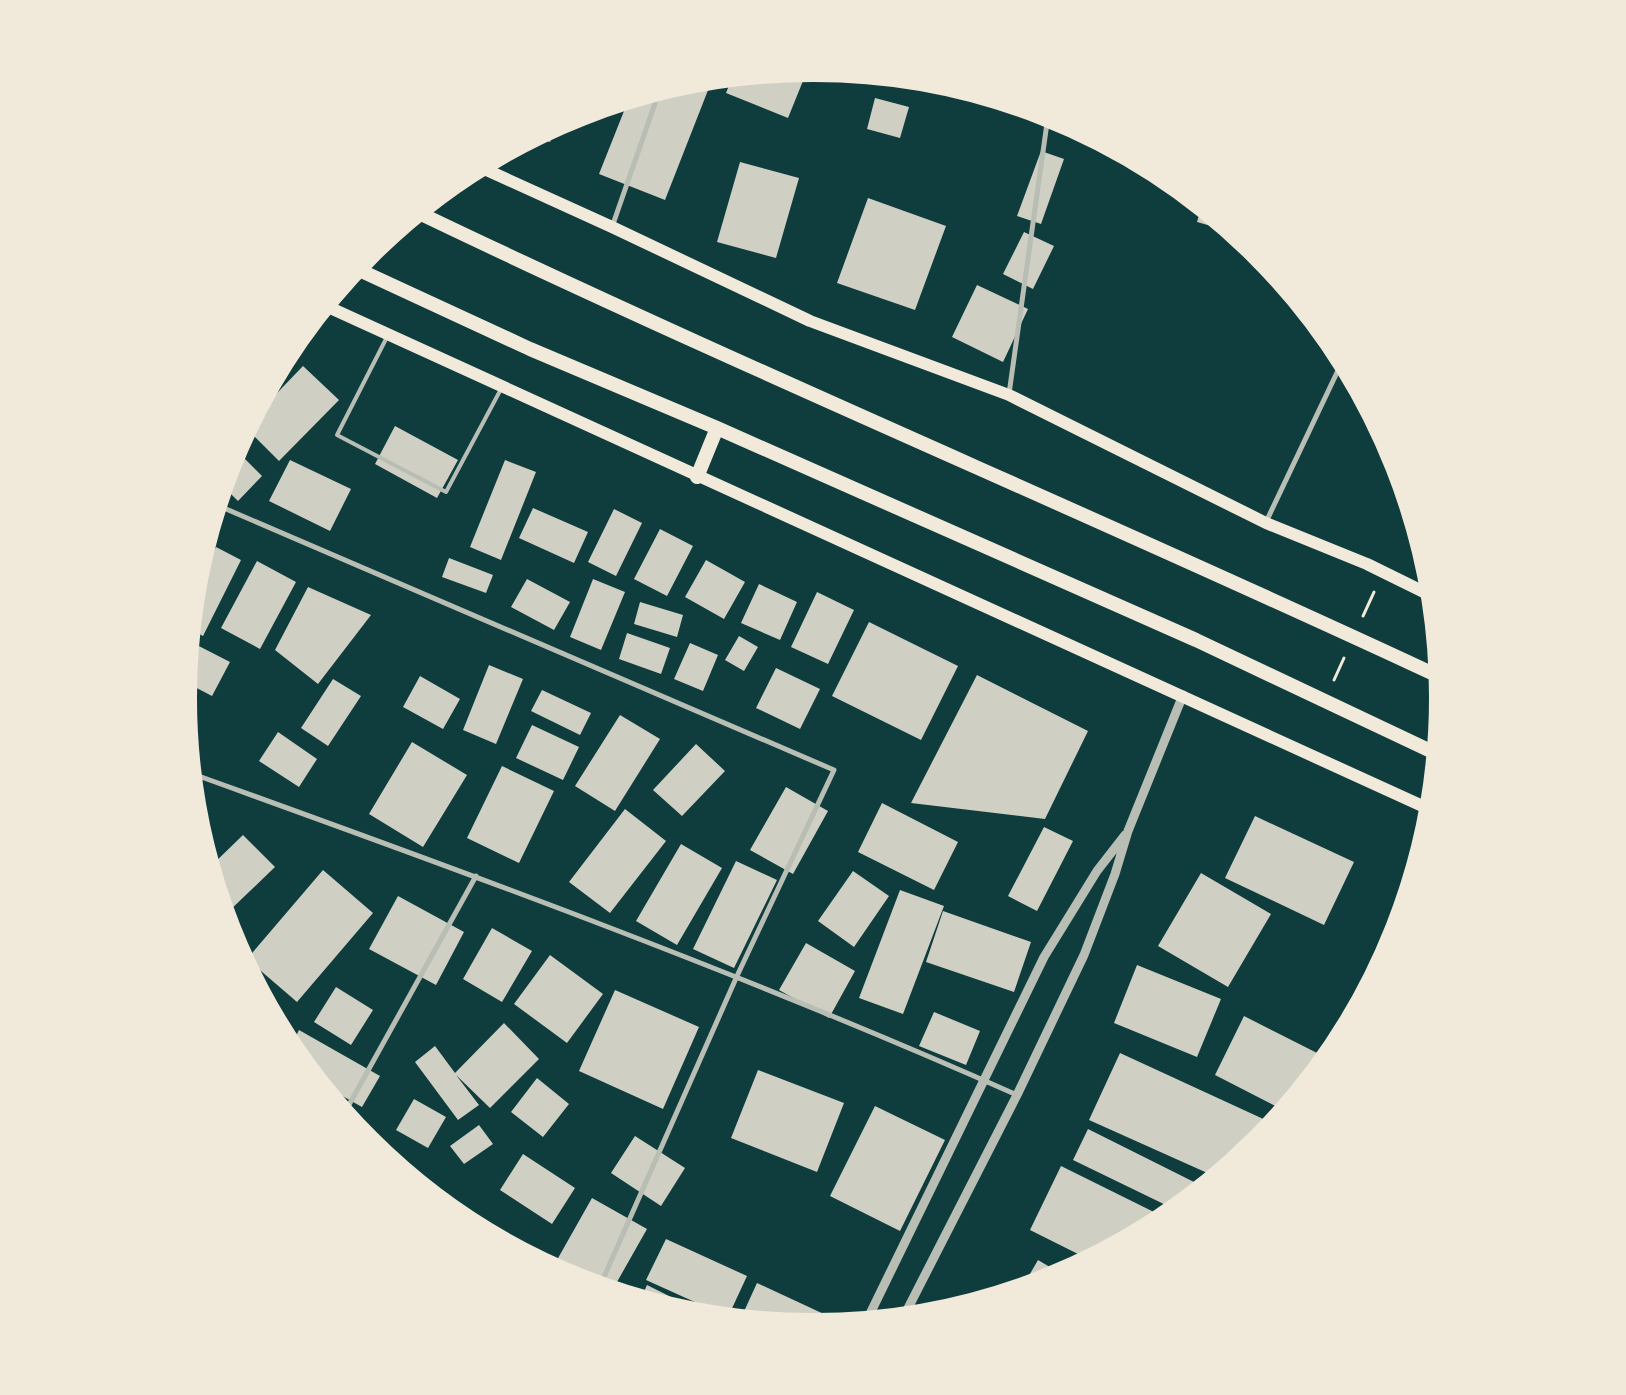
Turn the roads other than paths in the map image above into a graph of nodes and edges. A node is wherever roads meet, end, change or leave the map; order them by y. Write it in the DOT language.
graph roads {
  1 [pos="656,99"];
  2 [pos="1047,125"];
  3 [pos="489,171"];
  4 [pos="425,216"];
  5 [pos="612,227"];
  6 [pos="364,272"];
  7 [pos="332,309"];
  8 [pos="388,335"];
  9 [pos="1338,371"];
  10 [pos="502,387"];
  11 [pos="1009,394"];
  12 [pos="717,428"];
  13 [pos="697,477"];
  14 [pos="224,508"];
  15 [pos="1266,522"];
  16 [pos="1422,591"];
  17 [pos="1431,673"];
  18 [pos="1183,695"];
  19 [pos="1429,750"];
  20 [pos="200,776"];
  21 [pos="1422,805"];
  22 [pos="1128,831"];
  23 [pos="476,876"];
  24 [pos="737,976"];
  25 [pos="982,1080"];
  26 [pos="1017,1095"];
  27 [pos="349,1106"];
  28 [pos="603,1279"];
  29 [pos="908,1309"];
  30 [pos="870,1313"];
  1 -- 5 [label="street"];
  2 -- 11 [label="street"];
  3 -- 5 [label="main road"];
  4 -- 17 [label="highway"];
  5 -- 11 [label="main road"];
  6 -- 12 [label="highway"];
  7 -- 8 [label="main road"];
  8 -- 10 [label="main road"];
  8 -- 10 [label="lane"];
  9 -- 15 [label="street"];
  10 -- 13 [label="main road"];
  11 -- 15 [label="main road"];
  12 -- 13 [label="highway"];
  12 -- 19 [label="highway"];
  13 -- 18 [label="main road"];
  14 -- 24 [label="street"];
  15 -- 16 [label="main road"];
  18 -- 21 [label="main road"];
  18 -- 22 [label="street"];
  20 -- 23 [label="street"];
  22 -- 25 [label="street"];
  22 -- 26 [label="street"];
  23 -- 24 [label="street"];
  23 -- 27 [label="street"];
  24 -- 25 [label="street"];
  24 -- 28 [label="street"];
  25 -- 26 [label="street"];
  25 -- 30 [label="street"];
  26 -- 29 [label="street"];
}
